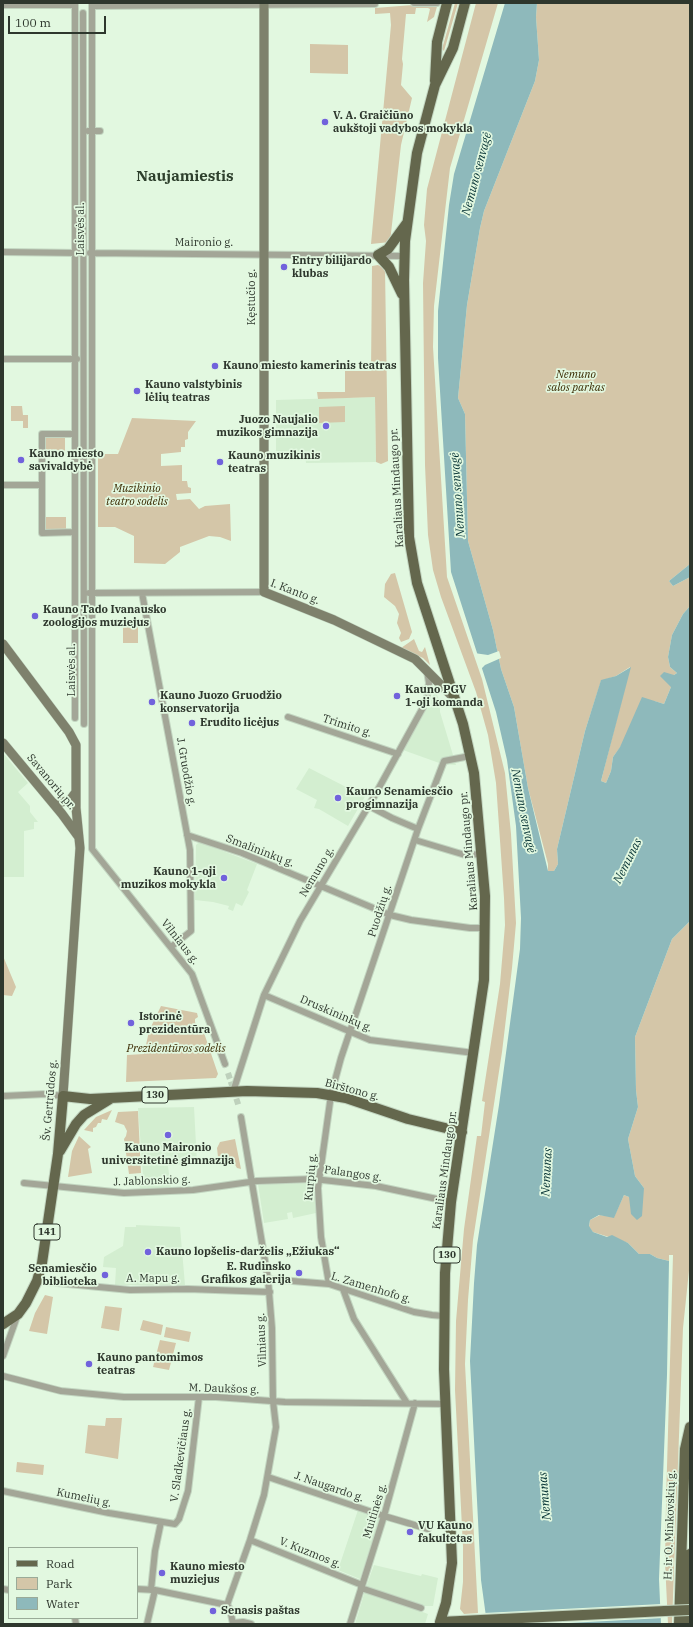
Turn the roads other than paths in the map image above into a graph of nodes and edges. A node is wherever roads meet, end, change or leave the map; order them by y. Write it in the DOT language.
graph roads {
  1 [pos="414,3"];
  2 [pos="437,3"];
  3 [pos="447,3"];
  4 [pos="466,3"];
  5 [pos="75,4"];
  6 [pos="264,4"];
  7 [pos="375,4"];
  8 [pos="92,5"];
  9 [pos="3,6"];
  10 [pos="75,13"];
  11 [pos="83,13"];
  12 [pos="92,13"];
  13 [pos="435,85"];
  14 [pos="72,131"];
  15 [pos="84,131"];
  16 [pos="92,131"];
  17 [pos="100,131"];
  18 [pos="92,188"];
  19 [pos="100,188"];
  20 [pos="408,221"];
  21 [pos="3,252"];
  22 [pos="75,252"];
  23 [pos="84,253"];
  24 [pos="92,253"];
  25 [pos="264,254"];
  26 [pos="378,255"];
  27 [pos="404,256"];
  28 [pos="404,298"];
  29 [pos="3,359"];
  30 [pos="75,359"];
  31 [pos="84,360"];
  32 [pos="92,360"];
  33 [pos="75,434"];
  34 [pos="84,455"];
  35 [pos="95,455"];
  36 [pos="75,456"];
  37 [pos="3,485"];
  38 [pos="42,485"];
  39 [pos="84,528"];
  40 [pos="95,528"];
  41 [pos="75,530"];
  42 [pos="264,592"];
  43 [pos="84,593"];
  44 [pos="93,593"];
  45 [pos="142,593"];
  46 [pos="75,594"];
  47 [pos="3,644"];
  48 [pos="427,669"];
  49 [pos="455,699"];
  50 [pos="93,712"];
  51 [pos="84,716"];
  52 [pos="288,717"];
  53 [pos="75,718"];
  54 [pos="84,724"];
  55 [pos="93,731"];
  56 [pos="3,743"];
  57 [pos="398,754"];
  58 [pos="470,756"];
  59 [pos="76,792"];
  60 [pos="54,804"];
  61 [pos="369,806"];
  62 [pos="418,829"];
  63 [pos="187,835"];
  64 [pos="79,838"];
  65 [pos="415,840"];
  66 [pos="92,849"];
  67 [pos="482,854"];
  68 [pos="320,886"];
  69 [pos="390,915"];
  70 [pos="486,928"];
  71 [pos="171,947"];
  72 [pos="264,995"];
  73 [pos="350,1032"];
  74 [pos="474,1053"];
  75 [pos="225,1064"];
  76 [pos="233,1092"];
  77 [pos="331,1095"];
  78 [pos="3,1096"];
  79 [pos="63,1096"];
  80 [pos="113,1097"];
  81 [pos="241,1117"];
  82 [pos="462,1132"];
  83 [pos="58,1154"];
  84 [pos="319,1180"];
  85 [pos="251,1182"];
  86 [pos="24,1184"];
  87 [pos="53,1188"];
  88 [pos="451,1202"];
  89 [pos="268,1279"];
  90 [pos="37,1281"];
  91 [pos="329,1284"];
  92 [pos="343,1289"];
  93 [pos="270,1292"];
  94 [pos="18,1314"];
  95 [pos="444,1316"];
  96 [pos="3,1324"];
  97 [pos="3,1356"];
  98 [pos="3,1376"];
  99 [pos="199,1397"];
  100 [pos="273,1401"];
  101 [pos="407,1403"];
  102 [pos="415,1403"];
  103 [pos="446,1404"];
  104 [pos="690,1428"];
  105 [pos="268,1477"];
  106 [pos="3,1491"];
  107 [pos="384,1516"];
  108 [pos="161,1522"];
  109 [pos="428,1529"];
  110 [pos="250,1540"];
  111 [pos="690,1554"];
  112 [pos="362,1587"];
  113 [pos="138,1589"];
  114 [pos="153,1590"];
  115 [pos="227,1605"];
  116 [pos="421,1608"];
  117 [pos="690,1610"];
  118 [pos="233,1623"];
  119 [pos="440,1623"];
  120 [pos="147,1624"];
  121 [pos="251,1624"];
  122 [pos="350,1624"];
  123 [pos="679,1624"];
  124 [pos="688,1624"];
  1 -- 2 [label="street"];
  3 -- 13 [label="main road, Karaliaus Mindaugo pr."];
  4 -- 13 [label="main road, Karaliaus Mindaugo pr."];
  5 -- 9 [label="street"];
  5 -- 10 [label="street, Laisvės al."];
  6 -- 7 [label="street"];
  6 -- 8 [label="street"];
  6 -- 25 [label="street, Kęstučio g."];
  8 -- 12 [label="street, Laisvės al."];
  10 -- 11 [label="street"];
  10 -- 14 [label="street, Laisvės al."];
  11 -- 12 [label="street"];
  11 -- 15 [label="street, Laisvės al."];
  12 -- 16 [label="street, Laisvės al."];
  13 -- 20 [label="main road, Karaliaus Mindaugo pr."];
  14 -- 15 [label="street"];
  14 -- 22 [label="street, Laisvės al."];
  15 -- 16 [label="street"];
  15 -- 23 [label="street, Laisvės al."];
  16 -- 17 [label="street"];
  16 -- 18 [label="street, Laisvės al."];
  18 -- 19 [label="street"];
  18 -- 24 [label="street, Laisvės al."];
  20 -- 26 [label="main road"];
  20 -- 27 [label="main road, Karaliaus Mindaugo pr."];
  21 -- 22 [label="street, Maironio g."];
  22 -- 23 [label="street, Maironio g."];
  22 -- 30 [label="street, Laisvės al."];
  23 -- 24 [label="street, Maironio g."];
  23 -- 31 [label="street, Laisvės al."];
  24 -- 25 [label="street, Maironio g."];
  24 -- 32 [label="street, Laisvės al."];
  25 -- 26 [label="street, Maironio g."];
  25 -- 42 [label="street, Kęstučio g."];
  26 -- 27 [label="street, Maironio g."];
  26 -- 28 [label="main road"];
  27 -- 28 [label="main road, Karaliaus Mindaugo pr."];
  28 -- 49 [label="main road, Karaliaus Mindaugo pr."];
  29 -- 30 [label="street"];
  30 -- 31 [label="street"];
  30 -- 33 [label="street, Laisvės al."];
  31 -- 32 [label="street"];
  31 -- 34 [label="street, Laisvės al."];
  32 -- 35 [label="street, Laisvės al."];
  33 -- 36 [label="street, Laisvės al."];
  33 -- 38 [label="street"];
  34 -- 35 [label="street"];
  34 -- 36 [label="street"];
  34 -- 39 [label="street, Laisvės al."];
  35 -- 40 [label="street, Laisvės al."];
  36 -- 41 [label="street, Laisvės al."];
  37 -- 38 [label="street"];
  38 -- 41 [label="street"];
  39 -- 40 [label="street"];
  39 -- 41 [label="street"];
  39 -- 43 [label="street, Laisvės al."];
  40 -- 44 [label="street, Laisvės al."];
  41 -- 46 [label="street, Laisvės al."];
  42 -- 45 [label="street, I. Kanto g."];
  42 -- 48 [label="street, I. Kanto g."];
  43 -- 44 [label="street, I. Kanto g."];
  43 -- 46 [label="street, I. Kanto g."];
  43 -- 51 [label="street, Laisvės al."];
  44 -- 45 [label="street, I. Kanto g."];
  44 -- 50 [label="street, Laisvės al."];
  45 -- 63 [label="street, J. Gruodžio g."];
  46 -- 53 [label="street, Laisvės al."];
  47 -- 59 [label="street"];
  48 -- 49 [label="street, I. Kanto g."];
  48 -- 57 [label="street, Nemuno g."];
  49 -- 58 [label="main road, Karaliaus Mindaugo pr."];
  50 -- 51 [label="street"];
  50 -- 55 [label="street, Laisvės al."];
  51 -- 53 [label="street"];
  51 -- 54 [label="street, Laisvės al."];
  52 -- 57 [label="street, Trimito g."];
  53 -- 54 [label="street"];
  54 -- 55 [label="street"];
  55 -- 66 [label="street, Laisvės al."];
  56 -- 60 [label="street, Savanorių pr."];
  57 -- 61 [label="street, Nemuno g."];
  58 -- 62 [label="street, Puodžių g."];
  58 -- 67 [label="main road, Karaliaus Mindaugo pr."];
  59 -- 60 [label="street"];
  59 -- 64 [label="street"];
  60 -- 64 [label="street, Savanorių pr."];
  61 -- 62 [label="street"];
  61 -- 68 [label="street, Nemuno g."];
  62 -- 65 [label="street, Puodžių g."];
  63 -- 68 [label="street, Smalininkų g."];
  63 -- 71 [label="street, J. Gruodžio g."];
  64 -- 79 [label="street, Šv. Gertrūdos g. / 141"];
  65 -- 67 [label="street"];
  65 -- 69 [label="street, Puodžių g."];
  66 -- 71 [label="street, Vilniaus g."];
  67 -- 70 [label="main road, Karaliaus Mindaugo pr."];
  68 -- 69 [label="street, Smalininkų g."];
  68 -- 72 [label="street, Nemuno g."];
  69 -- 70 [label="street, Smalininkų g."];
  69 -- 73 [label="street, Puodžių g."];
  70 -- 74 [label="main road, Karaliaus Mindaugo pr."];
  71 -- 75 [label="street, Vilniaus g."];
  72 -- 73 [label="street, Druskininkų g."];
  72 -- 76 [label="street, Nemuno g."];
  73 -- 74 [label="street, Druskininkų g."];
  73 -- 77 [label="street, Puodžių g."];
  74 -- 82 [label="main road, Karaliaus Mindaugo pr."];
  76 -- 77 [label="main road, Birštono g. / 130"];
  76 -- 80 [label="main road, 130"];
  77 -- 82 [label="main road, Birštono g. / 130"];
  77 -- 84 [label="street, Kurpių g."];
  78 -- 79 [label="street"];
  79 -- 80 [label="main road, 130"];
  79 -- 83 [label="main road, Šv. Gertrūdos g. / 141"];
  80 -- 83 [label="main road"];
  81 -- 85 [label="street, Vilniaus g."];
  82 -- 88 [label="main road, Karaliaus Mindaugo pr. / 130"];
  83 -- 87 [label="main road, Šv. Gertrūdos g. / 141"];
  84 -- 85 [label="street, Palangos g."];
  84 -- 88 [label="street, Palangos g."];
  84 -- 91 [label="street, Kurpių g."];
  85 -- 87 [label="street, J. Jablonskio g."];
  85 -- 89 [label="street, Vilniaus g."];
  86 -- 87 [label="street, J. Jablonskio g."];
  87 -- 90 [label="main road, Šv. Gertrūdos g. / 141"];
  88 -- 95 [label="main road, Karaliaus Mindaugo pr. / 130"];
  89 -- 91 [label="street, L. Zamenhofo g."];
  89 -- 93 [label="street, Vilniaus g."];
  90 -- 93 [label="street, A. Mapu g."];
  90 -- 94 [label="main road, Šv. Gertrūdos g. / 141"];
  91 -- 92 [label="street, L. Zamenhofo g."];
  92 -- 95 [label="street, L. Zamenhofo g."];
  92 -- 101 [label="street"];
  93 -- 100 [label="street, Vilniaus g."];
  94 -- 96 [label="main road, 141"];
  94 -- 97 [label="street, Šv. Gertrūdos g."];
  95 -- 103 [label="main road, Karaliaus Mindaugo pr. / 130"];
  98 -- 99 [label="street, M. Daukšos g."];
  99 -- 100 [label="street, M. Daukšos g."];
  99 -- 108 [label="street, V. Sladkevičiaus g."];
  100 -- 101 [label="street, M. Daukšos g."];
  100 -- 105 [label="street, Vilniaus g."];
  101 -- 102 [label="street, M. Daukšos g."];
  102 -- 103 [label="street, M. Daukšos g."];
  102 -- 107 [label="street, Muitinės g."];
  103 -- 119 [label="main road, Karaliaus Mindaugo pr. / 130"];
  104 -- 123 [label="main road, H. ir O. Minkovskių g."];
  105 -- 107 [label="street, J. Naugardo g."];
  105 -- 110 [label="street, Vilniaus g."];
  106 -- 108 [label="street, Kumelių g."];
  107 -- 109 [label="street, J. Naugardo g."];
  107 -- 112 [label="street, Muitinės g."];
  108 -- 114 [label="street"];
  110 -- 112 [label="street, V. Kuzmos g."];
  110 -- 115 [label="street, Vilniaus g."];
  111 -- 124 [label="main road, H. ir O. Minkovskių g."];
  112 -- 116 [label="street, V. Kuzmos g."];
  112 -- 122 [label="street, Muitinės g."];
  113 -- 114 [label="street"];
  114 -- 115 [label="street"];
  114 -- 120 [label="street"];
  115 -- 118 [label="street"];
  117 -- 119 [label="main road, Karaliaus Mindaugo pr. / 130, bridge"];
  118 -- 121 [label="street"];
}
